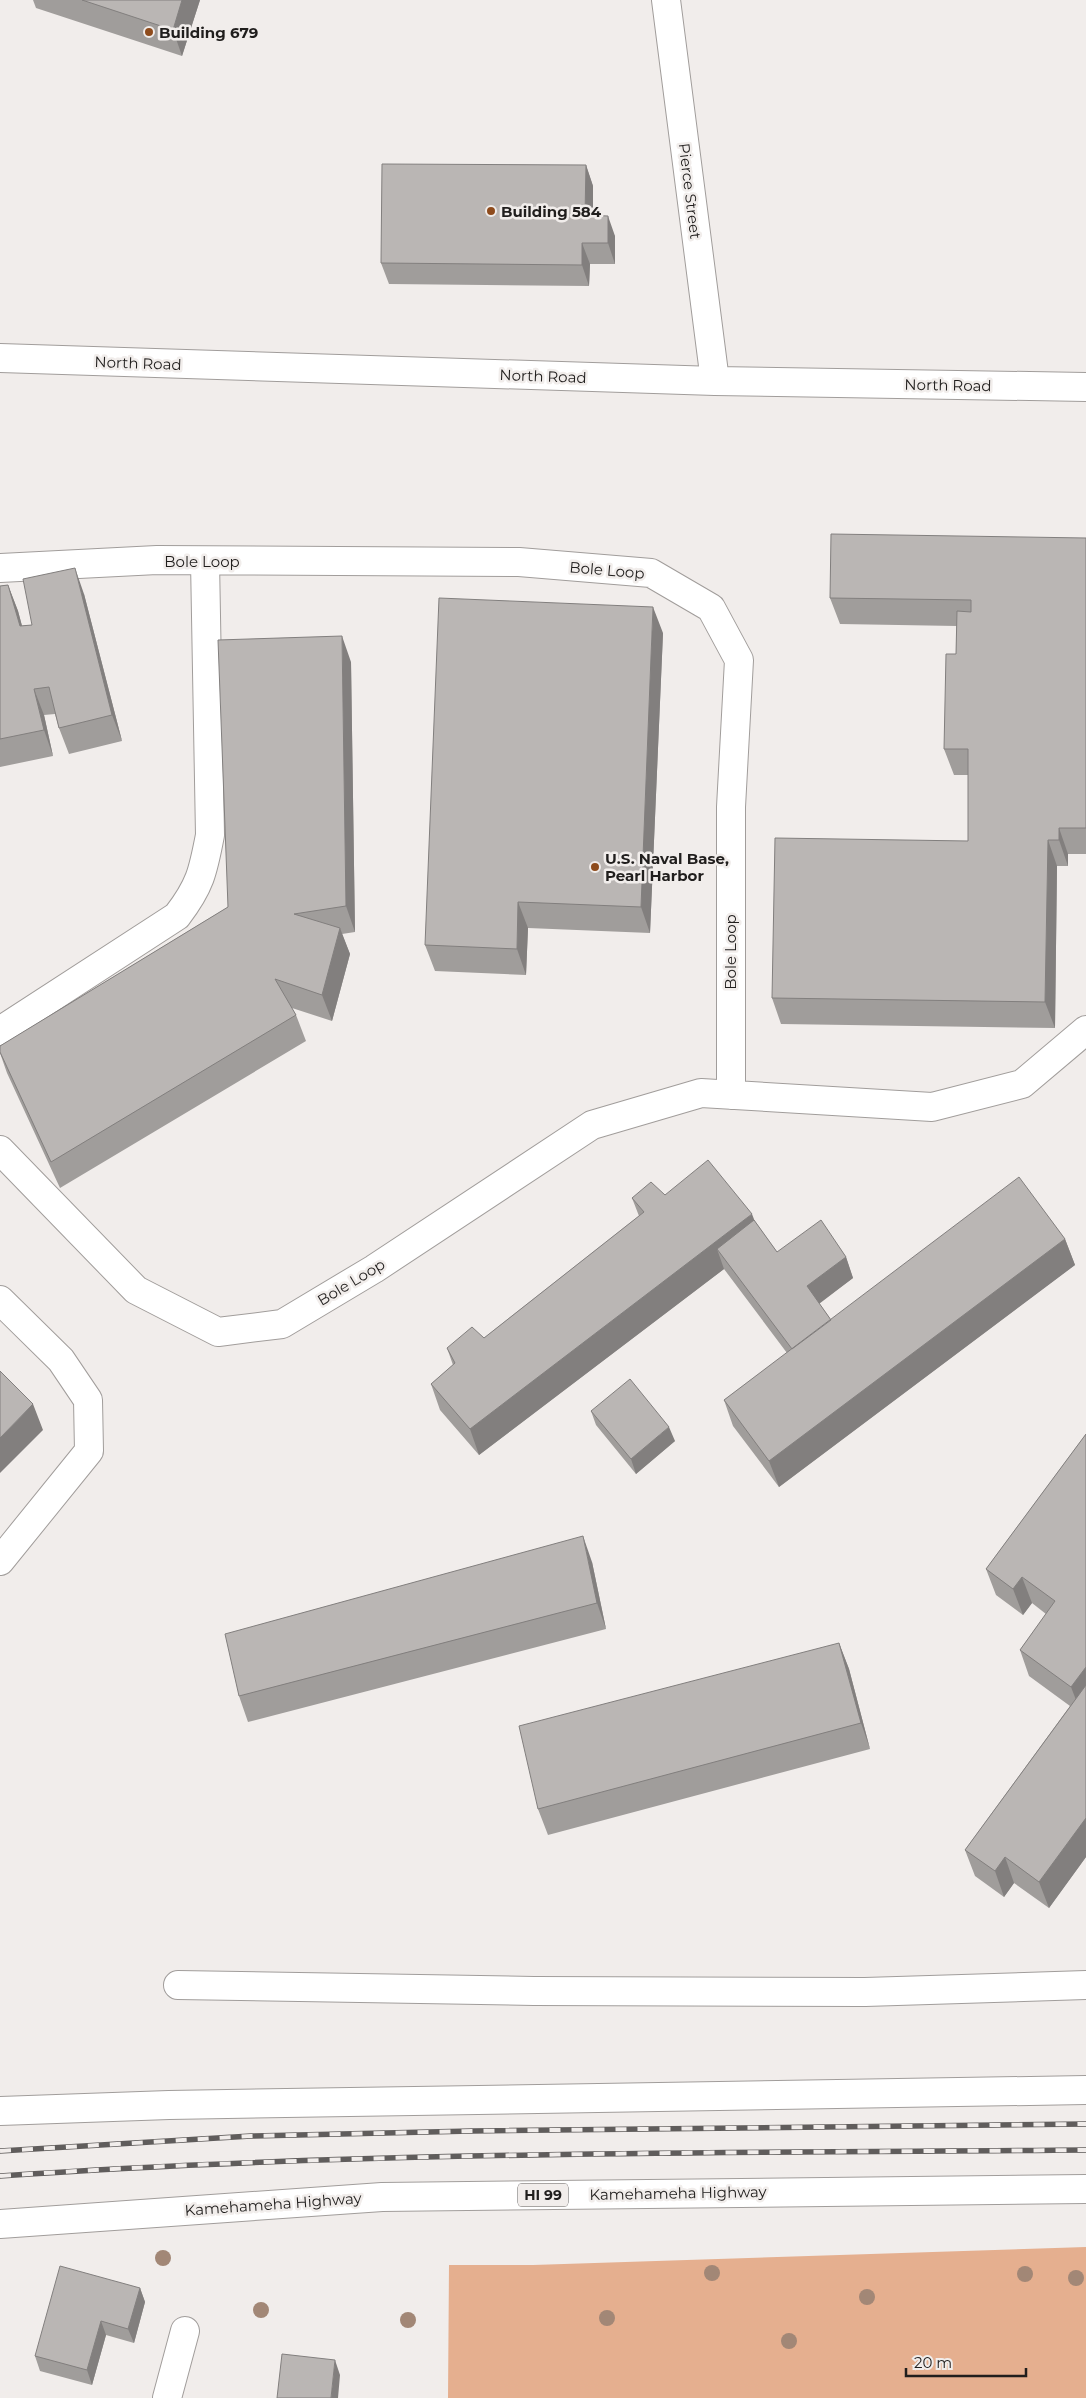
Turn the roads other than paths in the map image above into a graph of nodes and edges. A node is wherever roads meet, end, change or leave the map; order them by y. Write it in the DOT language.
graph roads {
  1 [pos="666,0"];
  2 [pos="0,358"];
  3 [pos="715,381"];
  4 [pos="1086,388"];
  5 [pos="205,561"];
  6 [pos="0,568"];
  7 [pos="1086,1030"];
  8 [pos="0,1031"];
  9 [pos="731,1094"];
  10 [pos="0,1150"];
  11 [pos="0,1300"];
  12 [pos="0,1561"];
  13 [pos="178,1985"];
  14 [pos="1086,1985"];
  15 [pos="1086,2090"];
  16 [pos="0,2111"];
  17 [pos="1086,2189"];
  18 [pos="0,2224"];
  19 [pos="185,2331"];
  20 [pos="167,2398"];
  1 -- 3 [label="main road, Pierce Street"];
  2 -- 3 [label="main road, North Road"];
  3 -- 4 [label="main road, North Road"];
  5 -- 6 [label="main road, Bole Loop"];
  5 -- 8 [label="main road"];
  5 -- 9 [label="main road, Bole Loop"];
  7 -- 9 [label="main road, Bole Loop"];
  9 -- 10 [label="main road, Bole Loop"];
  11 -- 12 [label="main road"];
  13 -- 14 [label="main road"];
  15 -- 16 [label="main road"];
  17 -- 18 [label="main road, Kamehameha Highway / HI 99"];
  19 -- 20 [label="main road"];
}
